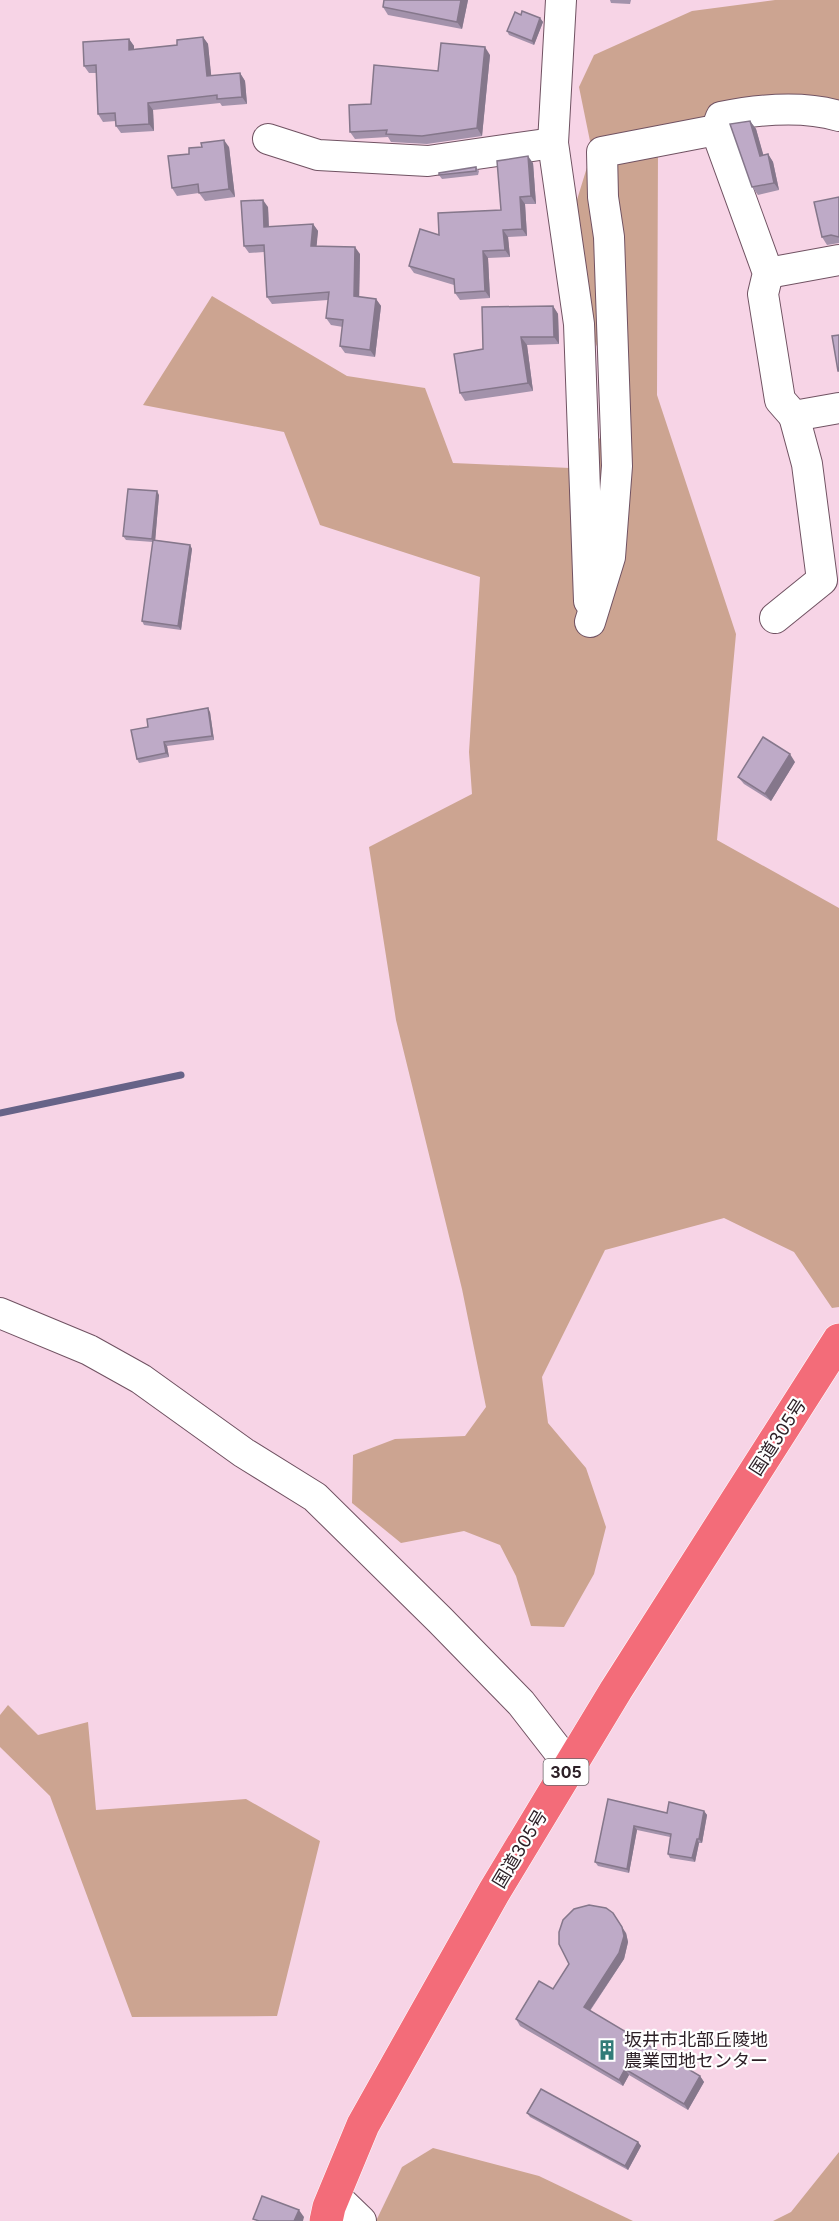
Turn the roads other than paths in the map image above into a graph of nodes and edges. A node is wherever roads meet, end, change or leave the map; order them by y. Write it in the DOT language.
graph roads {
  1 [pos="561,0"];
  2 [pos="839,116"];
  3 [pos="716,130"];
  4 [pos="268,138"];
  5 [pos="553,143"];
  6 [pos="839,260"];
  7 [pos="768,273"];
  8 [pos="839,408"];
  9 [pos="794,416"];
  10 [pos="775,618"];
  11 [pos="0,1313"];
  12 [pos="839,1340"];
  13 [pos="570,1766"];
  14 [pos="330,2208"];
  15 [pos="361,2221"];
  1 -- 5 [label="street"];
  2 -- 3 [label="street"];
  3 -- 5 [label="street"];
  3 -- 7 [label="street"];
  4 -- 5 [label="street"];
  6 -- 7 [label="street"];
  7 -- 9 [label="street"];
  8 -- 9 [label="street"];
  9 -- 10 [label="street"];
  11 -- 13 [label="street"];
  12 -- 13 [label="highway, 国道305号 / 305"];
  13 -- 14 [label="highway, 国道305号 / 305"];
  14 -- 15 [label="street"];
}
